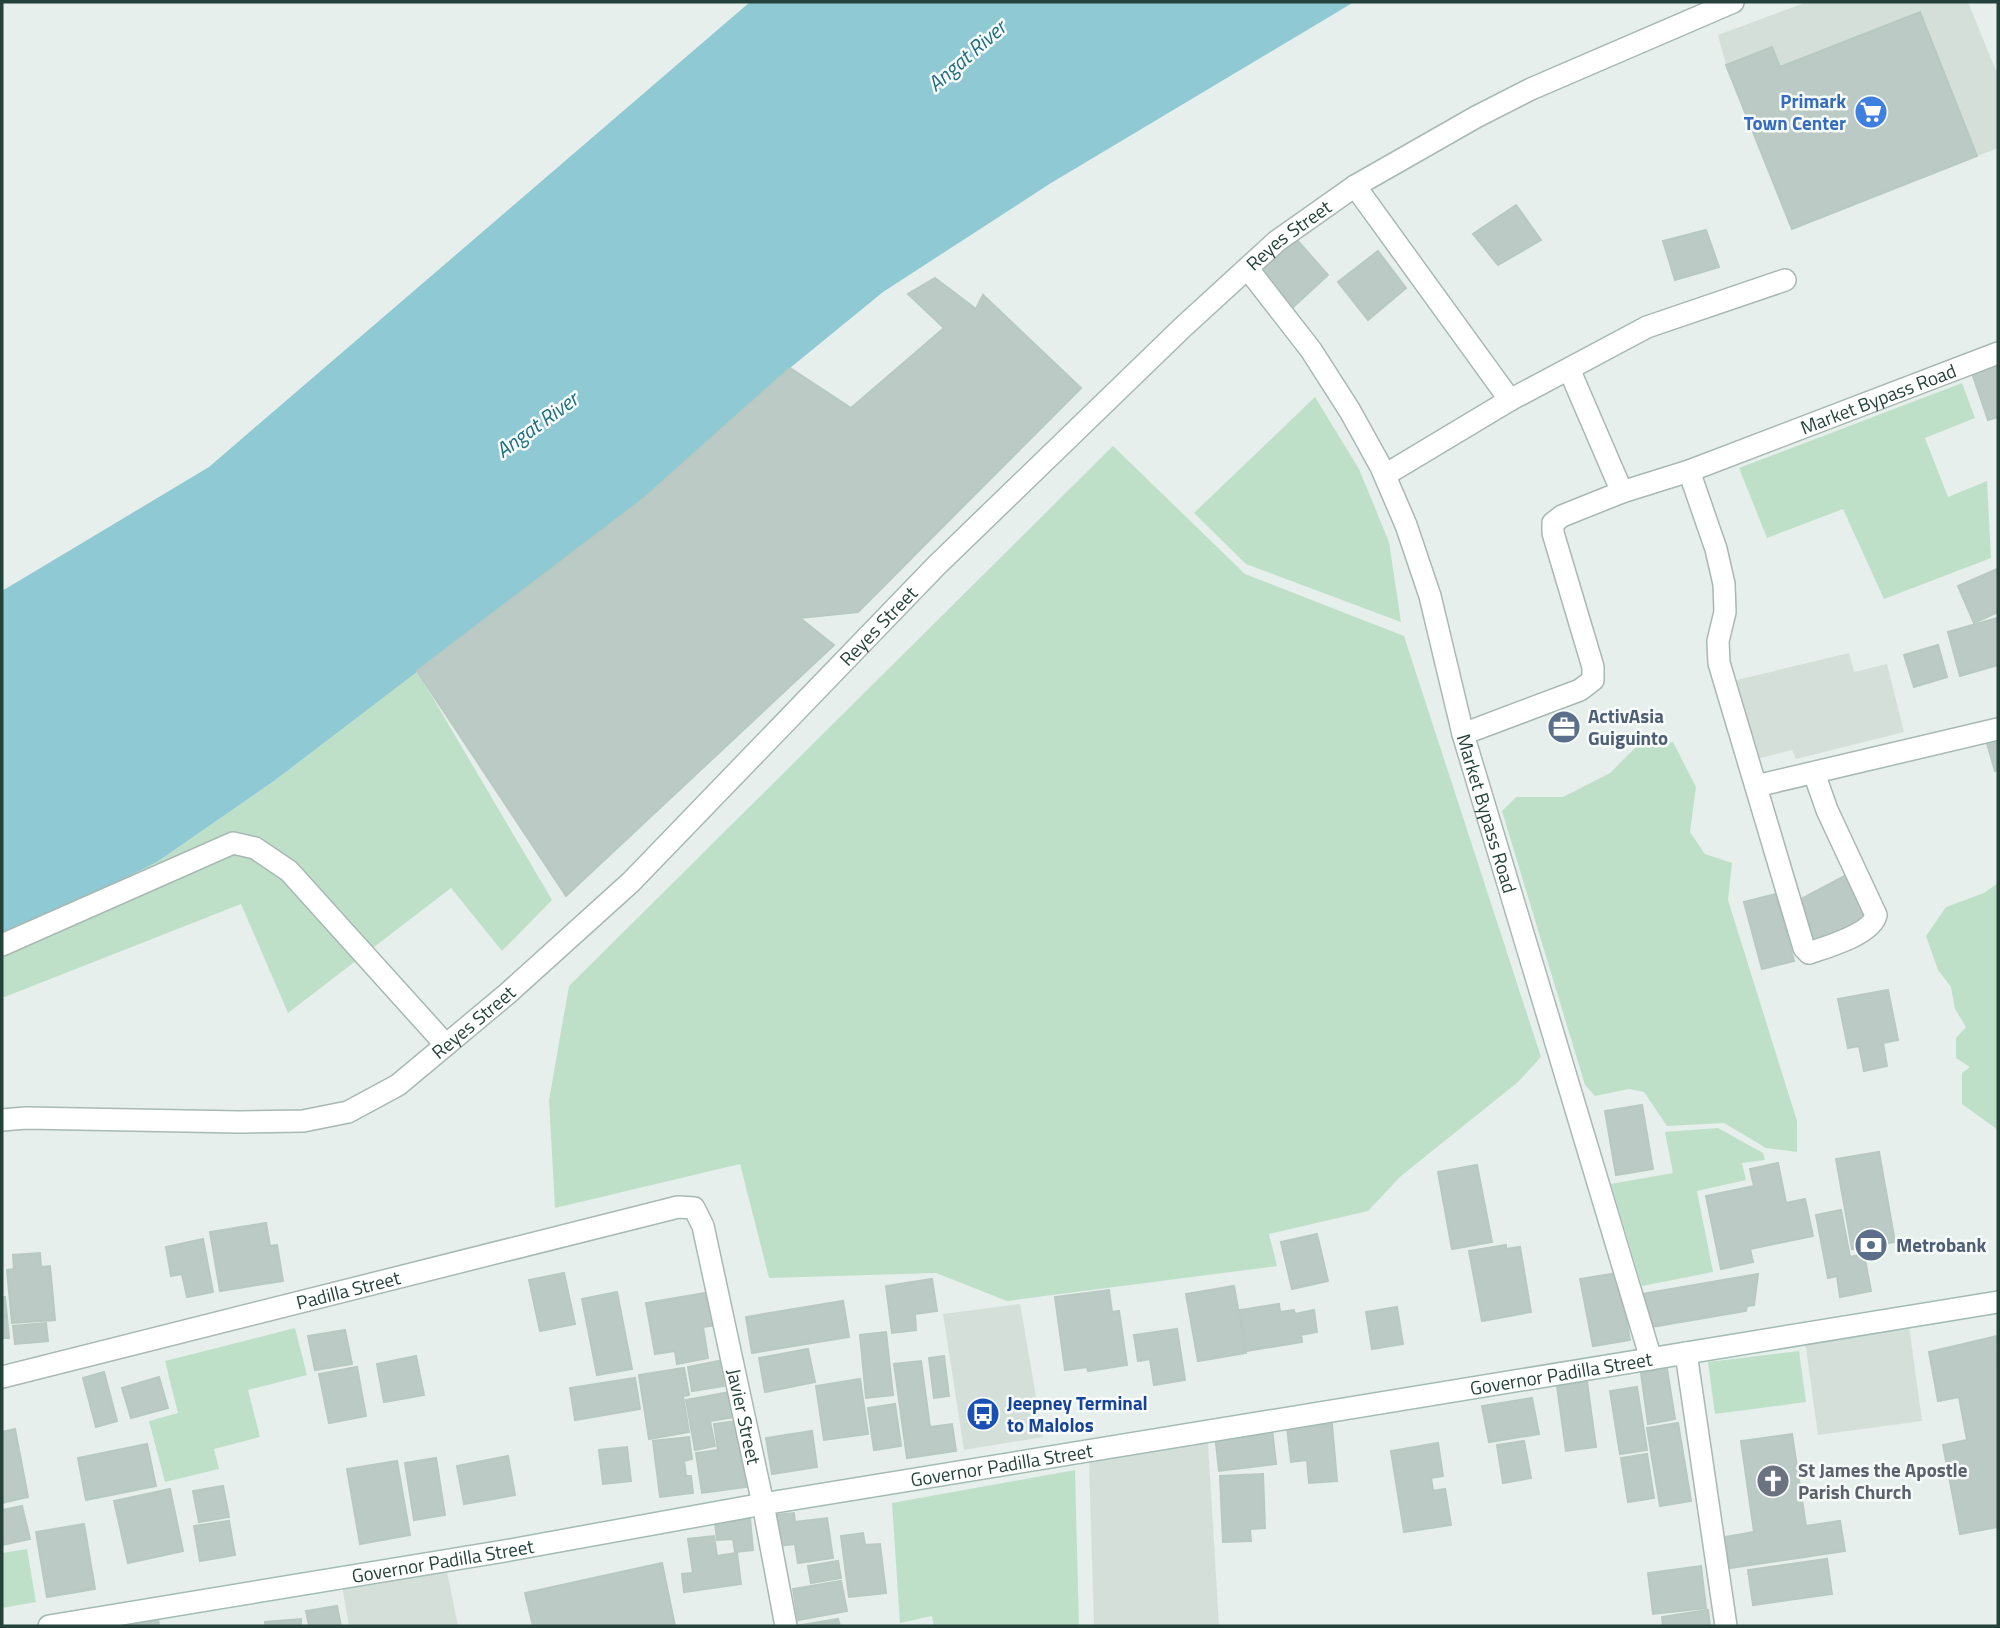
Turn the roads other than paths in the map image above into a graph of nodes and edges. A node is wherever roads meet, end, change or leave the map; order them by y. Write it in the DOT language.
graph roads {
  1 [pos="1733,2"];
  2 [pos="1355,187"];
  3 [pos="1248,269"];
  4 [pos="1785,281"];
  5 [pos="1998,353"];
  6 [pos="1569,369"];
  7 [pos="1510,400"];
  8 [pos="1689,471"];
  9 [pos="1385,475"];
  10 [pos="1622,492"];
  11 [pos="1998,729"];
  12 [pos="1463,734"];
  13 [pos="1814,773"];
  14 [pos="1756,786"];
  15 [pos="2,945"];
  16 [pos="446,1045"];
  17 [pos="2,1120"];
  18 [pos="694,1209"];
  19 [pos="1998,1302"];
  20 [pos="1686,1353"];
  21 [pos="1651,1359"];
  22 [pos="2,1377"];
  23 [pos="763,1504"];
  24 [pos="49,1626"];
  25 [pos="786,1626"];
  26 [pos="1726,1626"];
  1 -- 2 [label="street, Reyes Street"];
  2 -- 3 [label="street, Reyes Street"];
  2 -- 7 [label="street"];
  3 -- 9 [label="street"];
  3 -- 16 [label="street, Reyes Street"];
  4 -- 6 [label="street"];
  5 -- 8 [label="street, Market Bypass Road"];
  6 -- 7 [label="street"];
  6 -- 10 [label="street"];
  7 -- 9 [label="street"];
  8 -- 10 [label="street, Market Bypass Road"];
  8 -- 14 [label="street"];
  9 -- 12 [label="street"];
  10 -- 12 [label="street, Market Bypass Road"];
  11 -- 13 [label="street"];
  12 -- 21 [label="street, Market Bypass Road"];
  13 -- 14 [label="street"];
  13 -- 14 [label="street"];
  15 -- 16 [label="street"];
  16 -- 17 [label="street, Reyes Street"];
  18 -- 22 [label="street, Padilla Street"];
  18 -- 23 [label="street, Javier Street"];
  19 -- 20 [label="street, Governor Padilla Street"];
  20 -- 21 [label="street, Governor Padilla Street"];
  20 -- 26 [label="street"];
  21 -- 23 [label="street, Governor Padilla Street"];
  23 -- 24 [label="street, Governor Padilla Street"];
  23 -- 25 [label="street, Javier Street"];
}
